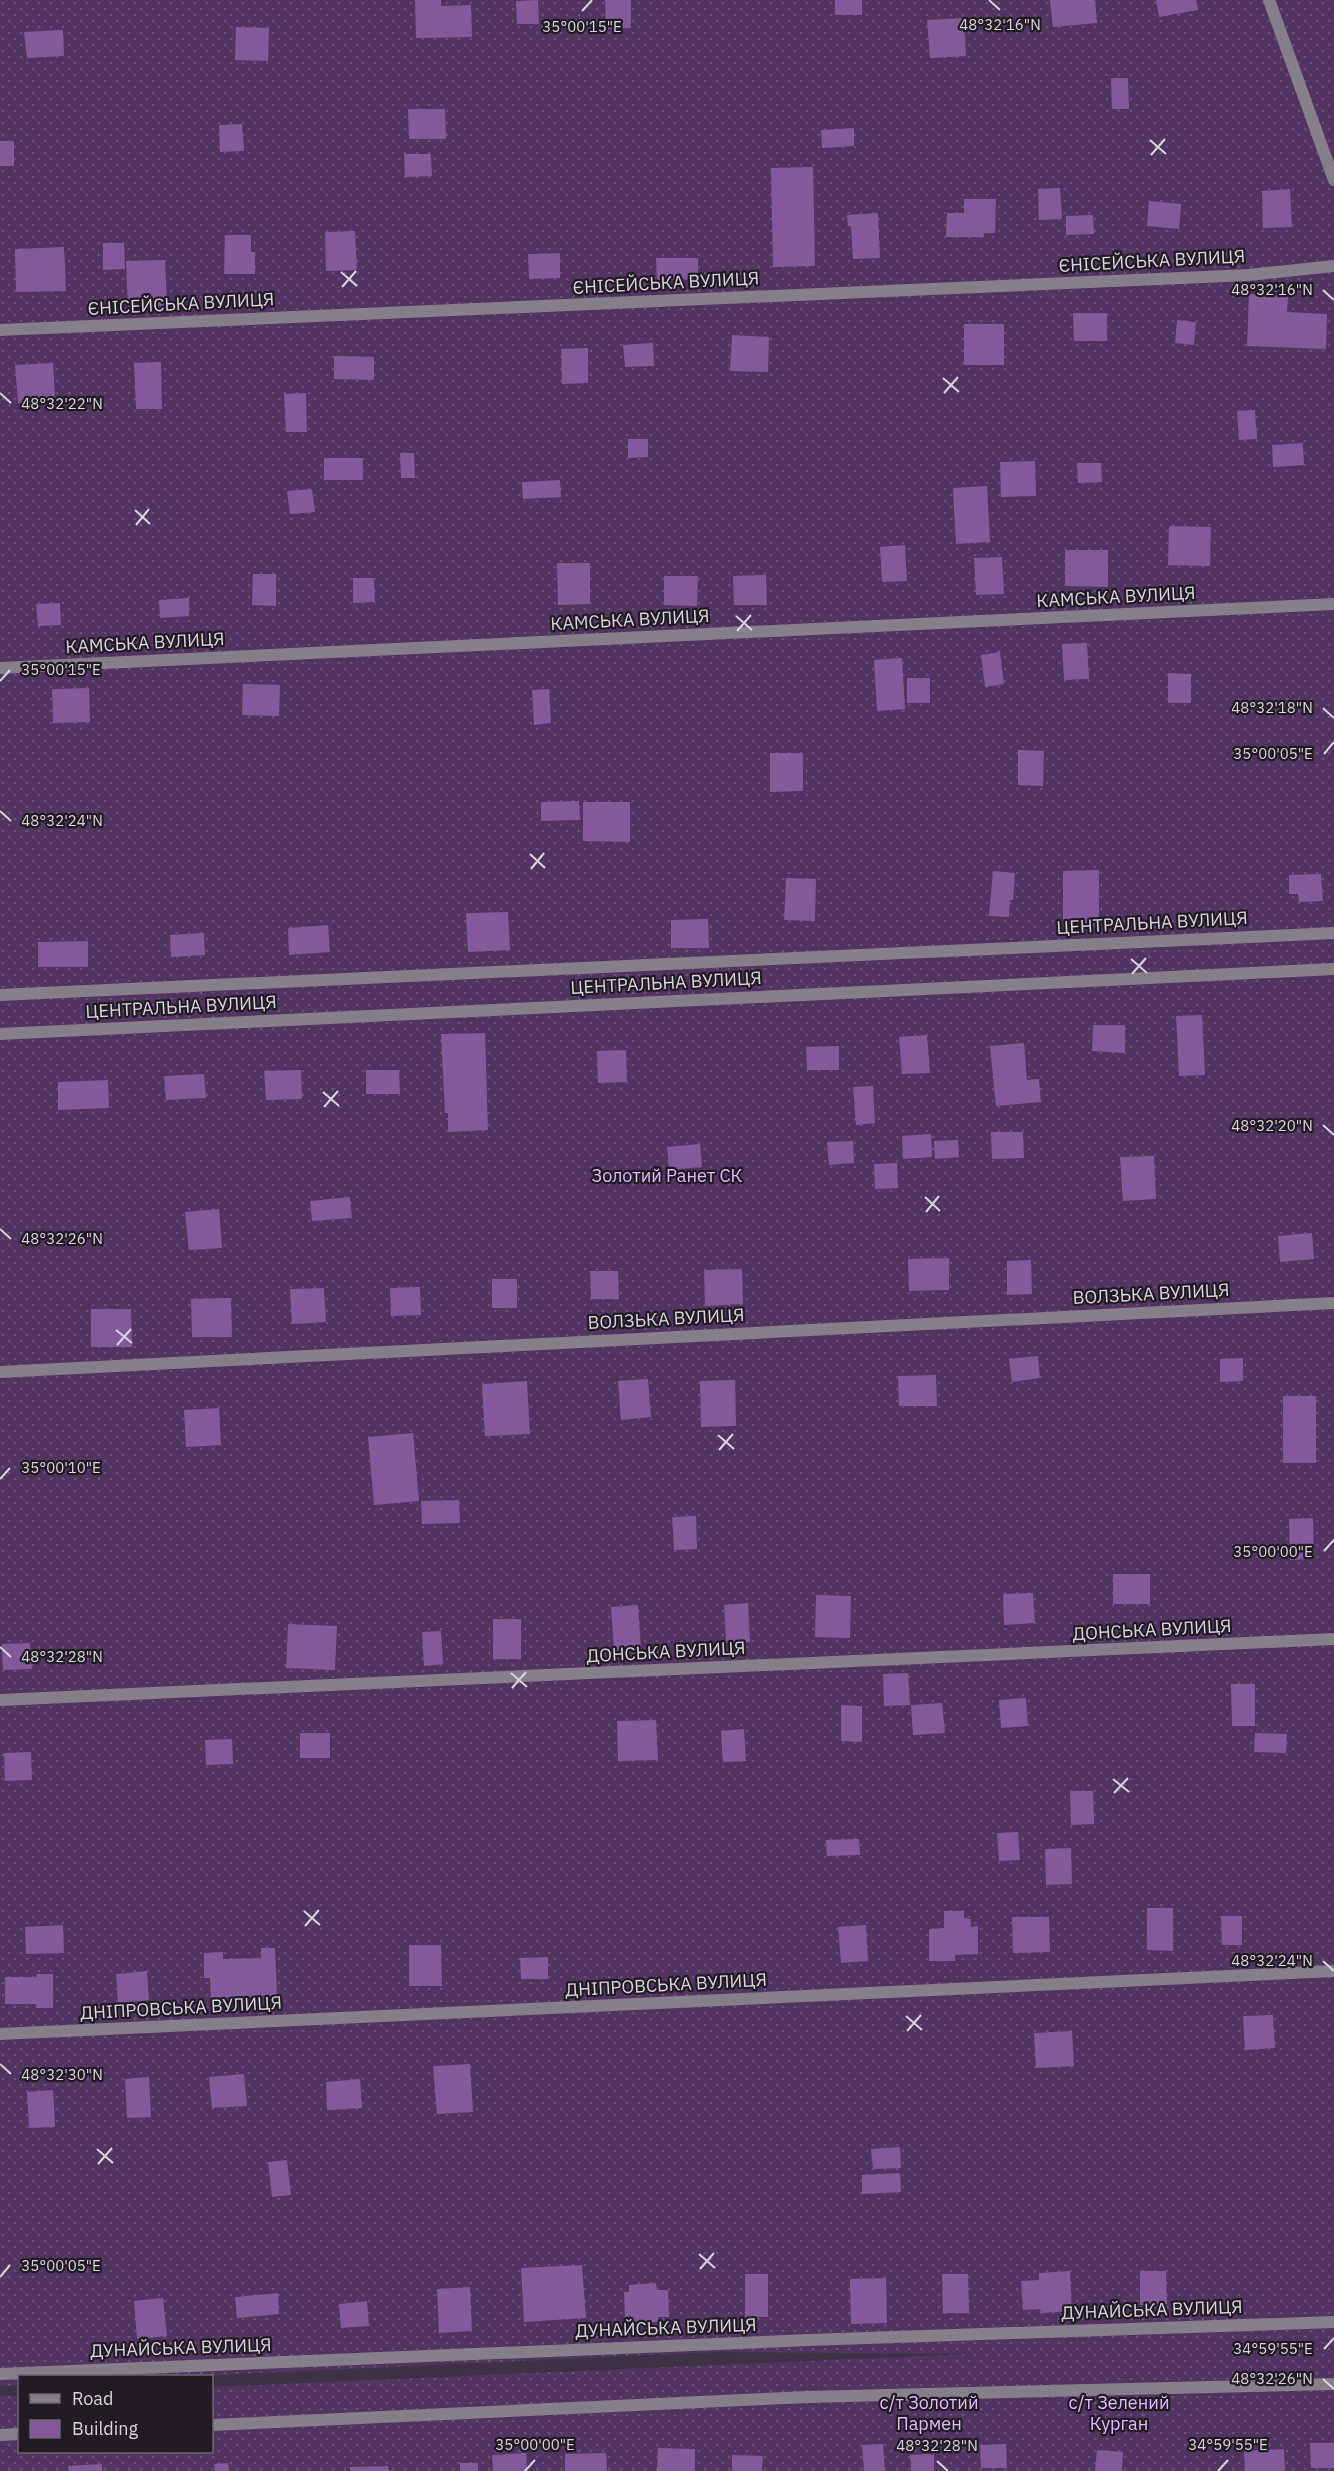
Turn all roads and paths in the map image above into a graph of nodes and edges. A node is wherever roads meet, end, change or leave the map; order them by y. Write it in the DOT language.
graph roads {
  1 [pos="1269,0"];
  2 [pos="1334,180"];
  3 [pos="1334,266"];
  4 [pos="0,330"];
  5 [pos="1334,604"];
  6 [pos="0,668"];
  7 [pos="1334,933"];
  8 [pos="1334,969"];
  9 [pos="0,996"];
  10 [pos="0,1034"];
  11 [pos="1334,1303"];
  12 [pos="0,1372"];
  13 [pos="1334,1639"];
  14 [pos="0,1700"];
  15 [pos="1334,1971"];
  16 [pos="0,2034"];
  17 [pos="1334,2322"];
  18 [pos="0,2374"];
  19 [pos="1334,2384"];
  20 [pos="213,2425"];
  21 [pos="18,2434"];
  22 [pos="0,2435"];
  1 -- 2 [label="street"];
  3 -- 4 [label="street, ЄНІСЕЙСЬКА ВУЛИЦЯ"];
  5 -- 6 [label="street, КАМСЬКА ВУЛИЦЯ"];
  7 -- 9 [label="street, ЦЕНТРАЛЬНА ВУЛИЦЯ"];
  8 -- 10 [label="street, ЦЕНТРАЛЬНА ВУЛИЦЯ"];
  11 -- 12 [label="street, ВОЛЗЬКА ВУЛИЦЯ"];
  13 -- 14 [label="street, ДОНСЬКА ВУЛИЦЯ"];
  15 -- 16 [label="street, ДНІПРОВСЬКА ВУЛИЦЯ"];
  17 -- 18 [label="street, ДУНАЙСЬКА ВУЛИЦЯ"];
  19 -- 20 [label="street"];
  21 -- 22 [label="street"];
}
